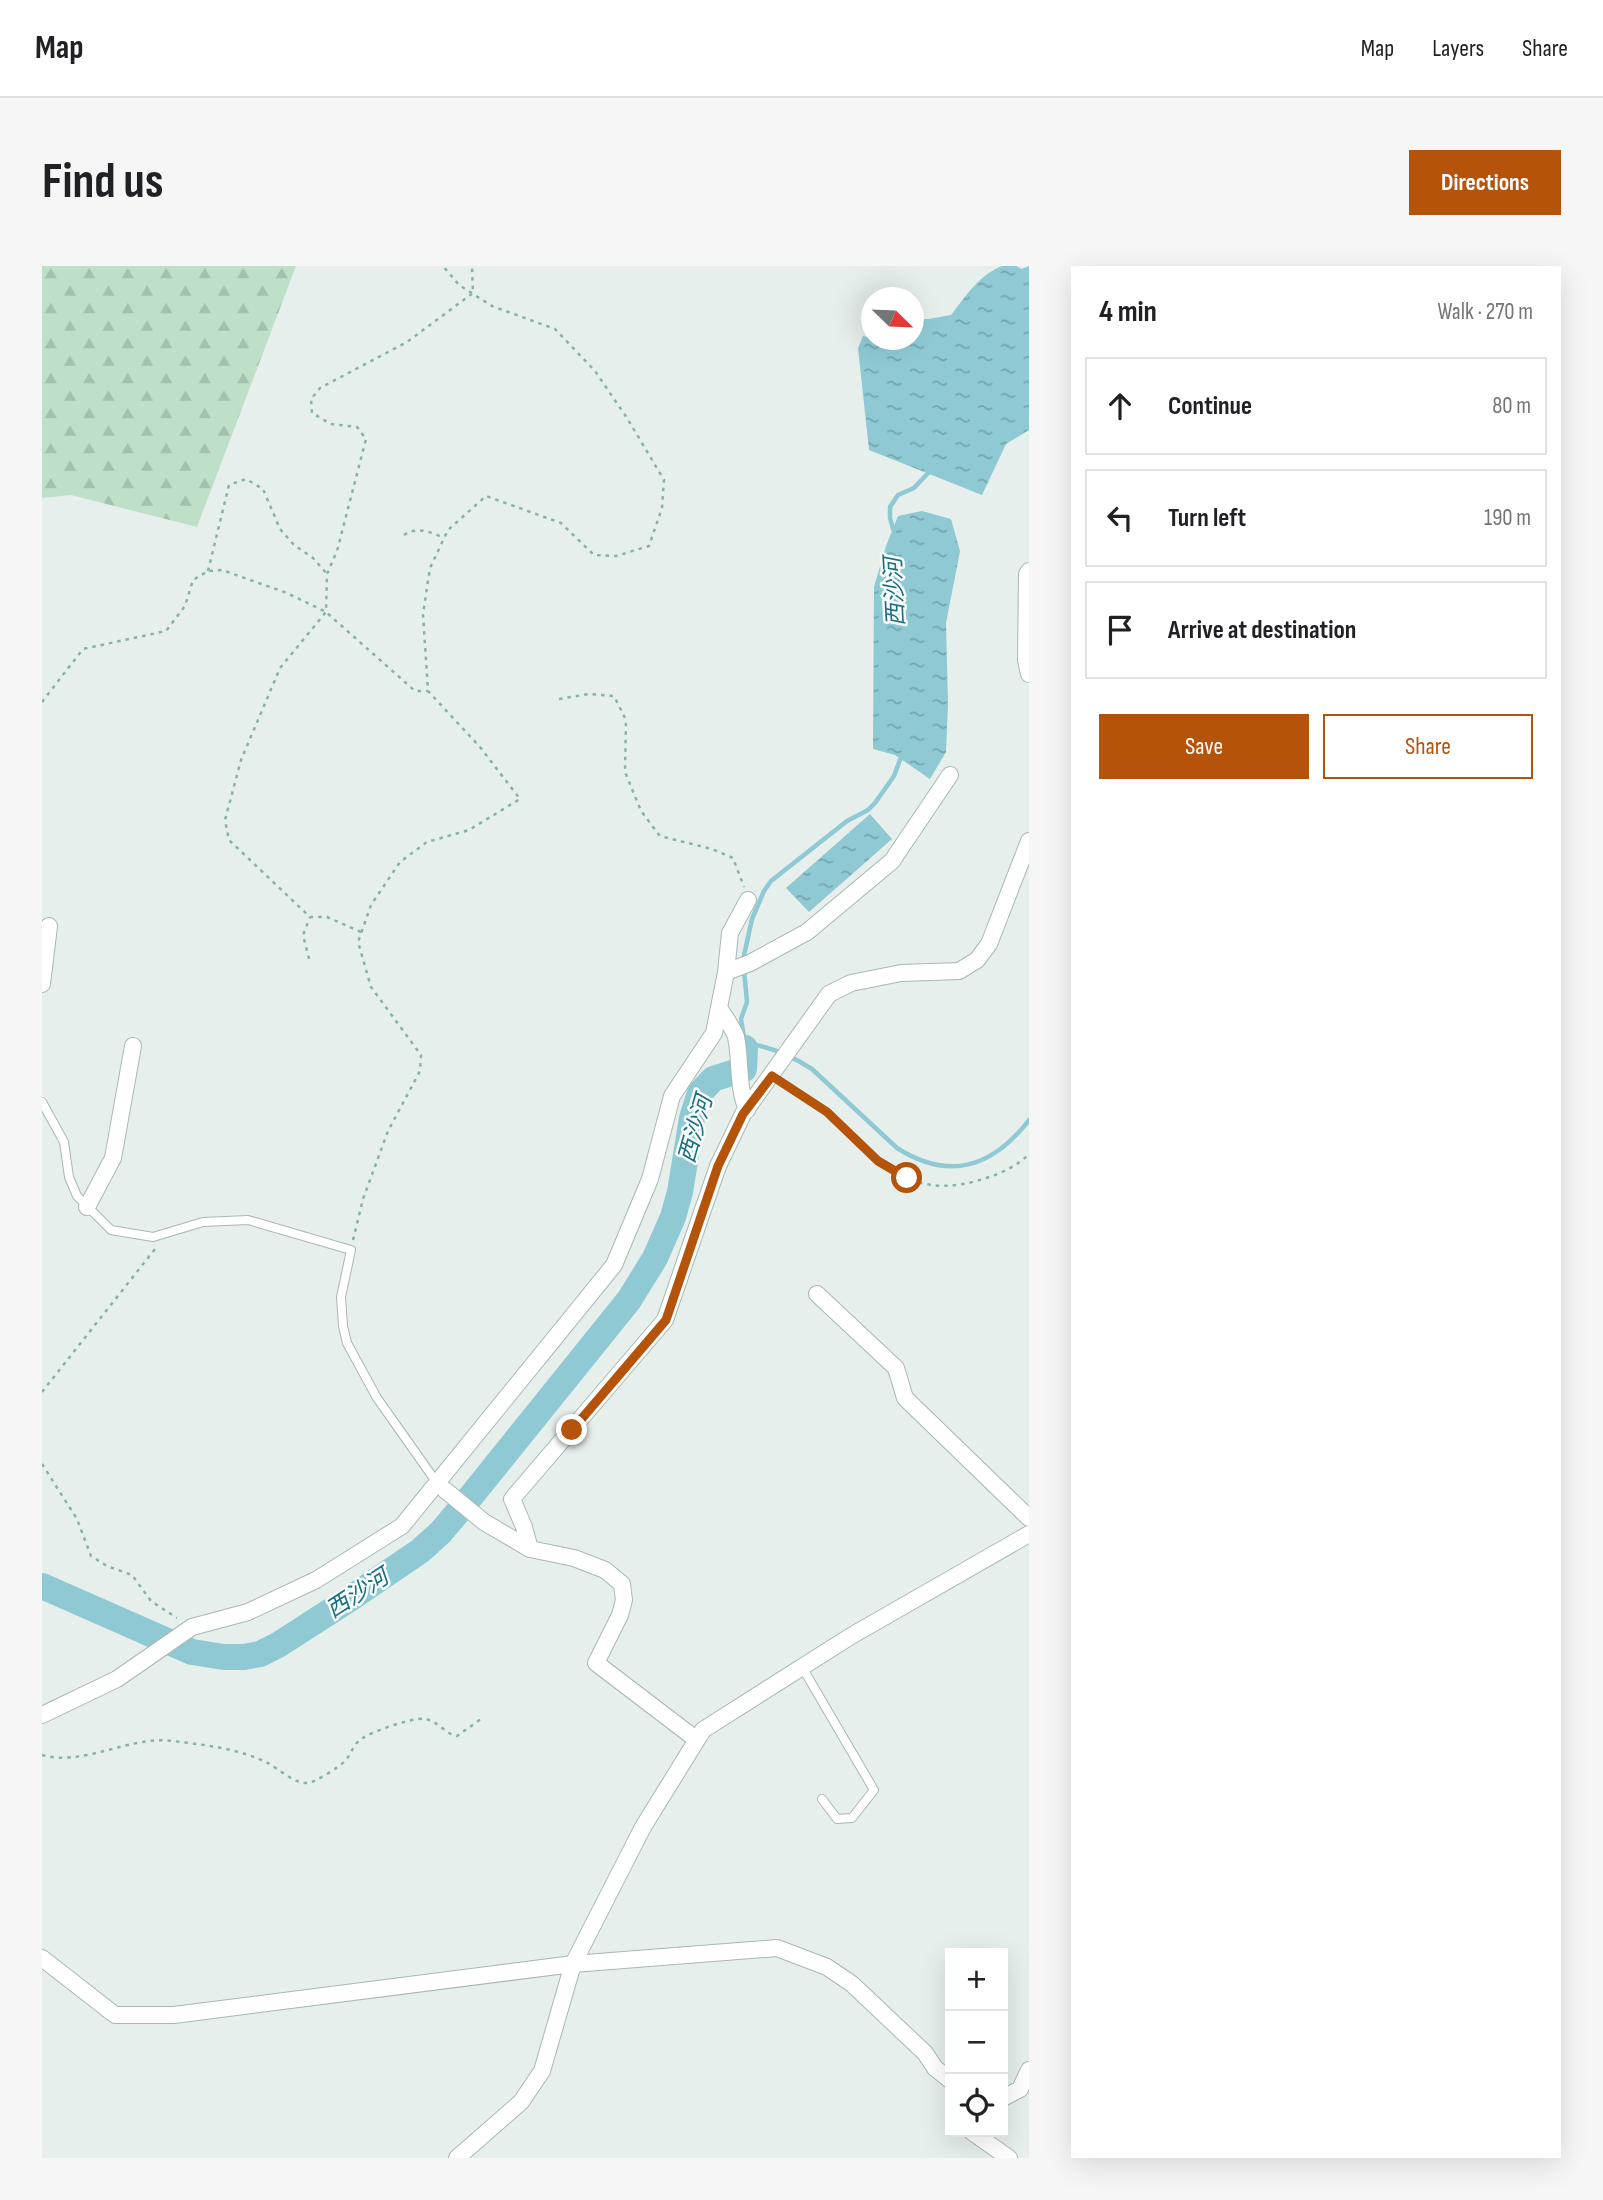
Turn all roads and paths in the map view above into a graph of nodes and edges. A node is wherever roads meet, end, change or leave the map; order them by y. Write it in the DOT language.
graph roads {
  1 [pos="443,266"];
  2 [pos="472,266"];
  3 [pos="473,293"];
  4 [pos="404,535"];
  5 [pos="444,538"];
  6 [pos="208,571"];
  7 [pos="1029,571"];
  8 [pos="327,573"];
  9 [pos="326,612"];
  10 [pos="1029,674"];
  11 [pos="428,691"];
  12 [pos="559,699"];
  13 [pos="42,702"];
  14 [pos="950,775"];
  15 [pos="1029,841"];
  16 [pos="748,900"];
  17 [pos="310,916"];
  18 [pos="49,926"];
  19 [pos="361,932"];
  20 [pos="309,959"];
  21 [pos="726,972"];
  22 [pos="42,984"];
  23 [pos="719,1007"];
  24 [pos="133,1046"];
  25 [pos="772,1076"];
  26 [pos="42,1102"];
  27 [pos="747,1110"];
  28 [pos="1029,1154"];
  29 [pos="87,1207"];
  30 [pos="167,1233"];
  31 [pos="351,1250"];
  32 [pos="817,1294"];
  33 [pos="42,1392"];
  34 [pos="42,1464"];
  35 [pos="441,1487"];
  36 [pos="1029,1518"];
  37 [pos="1028,1536"];
  38 [pos="530,1549"];
  39 [pos="192,1627"];
  40 [pos="802,1667"];
  41 [pos="42,1715"];
  42 [pos="481,1719"];
  43 [pos="697,1740"];
  44 [pos="42,1755"];
  45 [pos="822,1799"];
  46 [pos="42,1958"];
  47 [pos="573,1964"];
  48 [pos="1029,2070"];
  49 [pos="945,2076"];
  50 [pos="1024,2092"];
  51 [pos="979,2137"];
  52 [pos="457,2158"];
  53 [pos="1009,2158"];
  1 -- 3 [label="path"];
  2 -- 3 [label="path"];
  3 -- 5 [label="path"];
  3 -- 8 [label="path"];
  4 -- 5 [label="path"];
  5 -- 11 [label="path"];
  6 -- 8 [label="path"];
  6 -- 9 [label="path"];
  6 -- 13 [label="path"];
  7 -- 10 [label="street"];
  8 -- 9 [label="path"];
  9 -- 11 [label="path"];
  9 -- 17 [label="path"];
  11 -- 19 [label="path"];
  12 -- 16 [label="path"];
  14 -- 21 [label="street"];
  15 -- 25 [label="street"];
  16 -- 21 [label="street"];
  17 -- 19 [label="path"];
  17 -- 20 [label="path"];
  18 -- 22 [label="street"];
  19 -- 31 [label="path"];
  21 -- 23 [label="street"];
  23 -- 27 [label="street"];
  23 -- 35 [label="street"];
  24 -- 29 [label="street"];
  25 -- 27 [label="street"];
  25 -- 28 [label="path"];
  26 -- 29 [label="lane"];
  27 -- 38 [label="street"];
  29 -- 30 [label="lane"];
  30 -- 31 [label="lane"];
  30 -- 33 [label="path"];
  31 -- 35 [label="lane"];
  32 -- 36 [label="street"];
  34 -- 39 [label="path"];
  35 -- 38 [label="street"];
  35 -- 39 [label="street"];
  37 -- 40 [label="street"];
  38 -- 43 [label="street"];
  39 -- 41 [label="street"];
  40 -- 43 [label="street"];
  40 -- 45 [label="lane"];
  42 -- 44 [label="path"];
  43 -- 47 [label="street"];
  46 -- 47 [label="street"];
  47 -- 49 [label="street"];
  47 -- 52 [label="street"];
  48 -- 50 [label="street"];
  51 -- 53 [label="street"];
}
